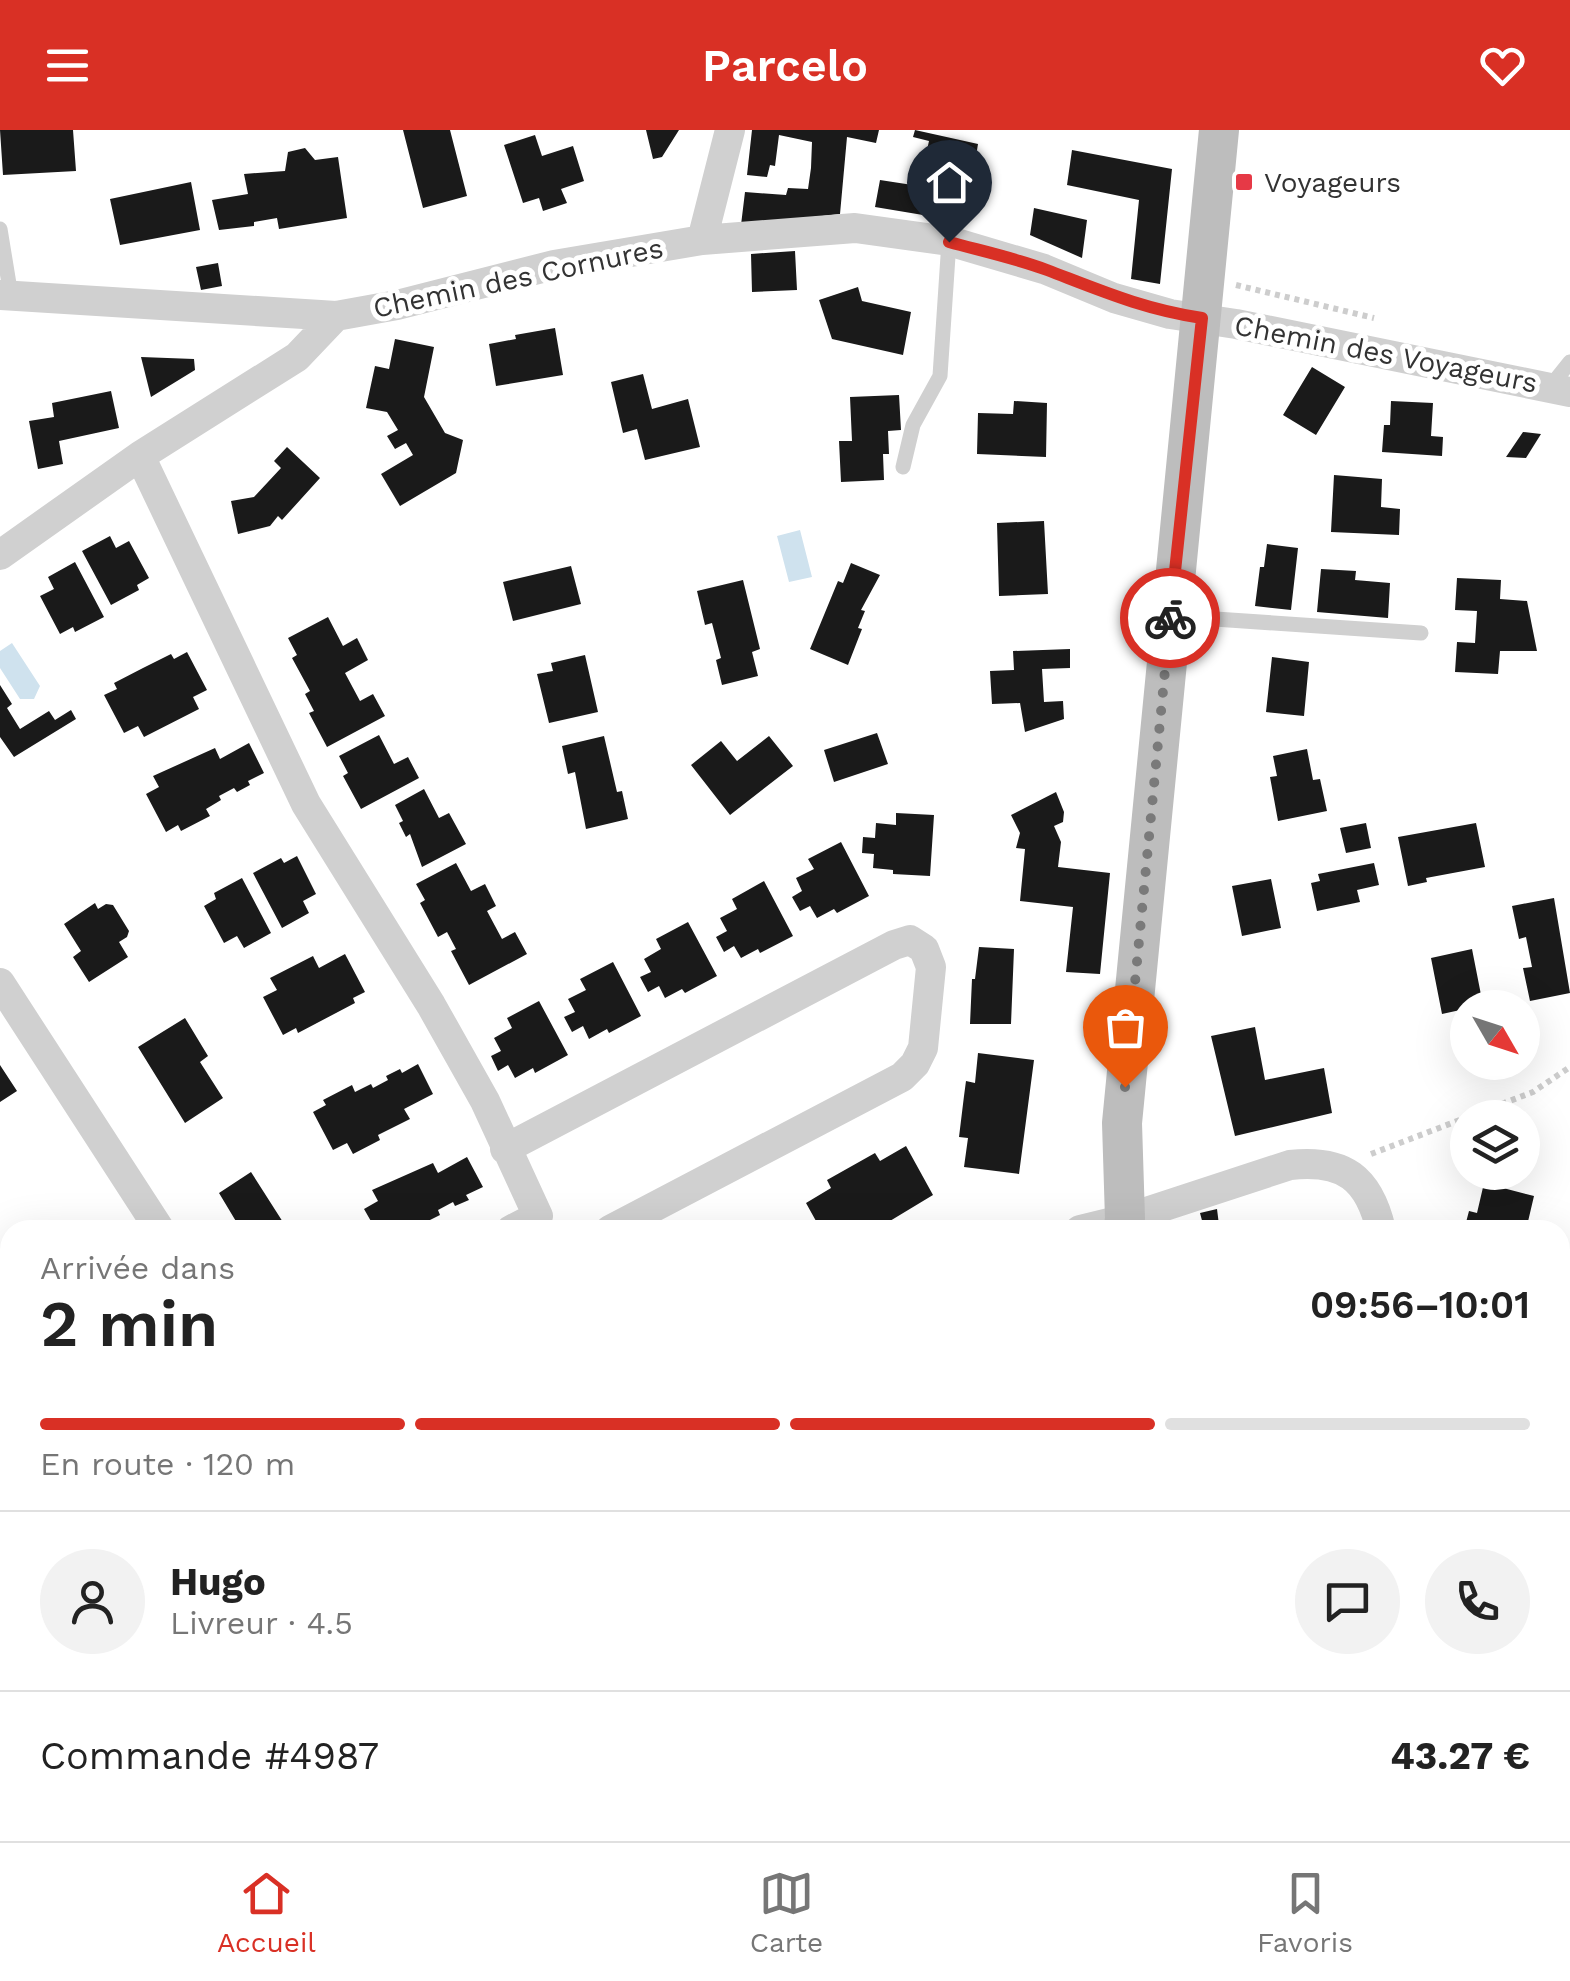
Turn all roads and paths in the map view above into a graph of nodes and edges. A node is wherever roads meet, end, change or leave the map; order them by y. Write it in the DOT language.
graph roads {
  1 [pos="730,130"];
  2 [pos="1218,130"];
  3 [pos="0,229"];
  4 [pos="702,240"];
  5 [pos="949,242"];
  6 [pos="6,296"];
  7 [pos="336,316"];
  8 [pos="1202,318"];
  9 [pos="1570,362"];
  10 [pos="1560,389"];
  11 [pos="140,456"];
  12 [pos="903,466"];
  13 [pos="0,556"];
  14 [pos="1170,616"];
  15 [pos="1421,633"];
  16 [pos="0,983"];
  17 [pos="1570,1067"];
  18 [pos="506,1149"];
  19 [pos="1337,1168"];
  20 [pos="154,1220"];
  21 [pos="532,1220"];
  22 [pos="629,1220"];
  23 [pos="1124,1220"];
  24 [pos="1138,1220"];
  25 [pos="1379,1220"];
  1 -- 4 [label="street"];
  2 -- 8 [label="main road"];
  3 -- 6 [label="lane"];
  4 -- 5 [label="street, Chemin des Cornures"];
  4 -- 7 [label="street, Chemin des Cornures"];
  5 -- 8 [label="street, Chemin des Cornures"];
  5 -- 12 [label="lane"];
  6 -- 7 [label="street, Chemin des Cornures"];
  7 -- 11 [label="street"];
  8 -- 10 [label="street, Chemin des Voyageurs"];
  8 -- 14 [label="main road"];
  9 -- 10 [label="lane"];
  11 -- 13 [label="street"];
  11 -- 18 [label="street"];
  14 -- 15 [label="lane"];
  14 -- 23 [label="main road"];
  16 -- 20 [label="street"];
  17 -- 19 [label="path"];
  18 -- 21 [label="street"];
  18 -- 22 [label="street"];
  19 -- 24 [label="street"];
  19 -- 25 [label="street"];
}
